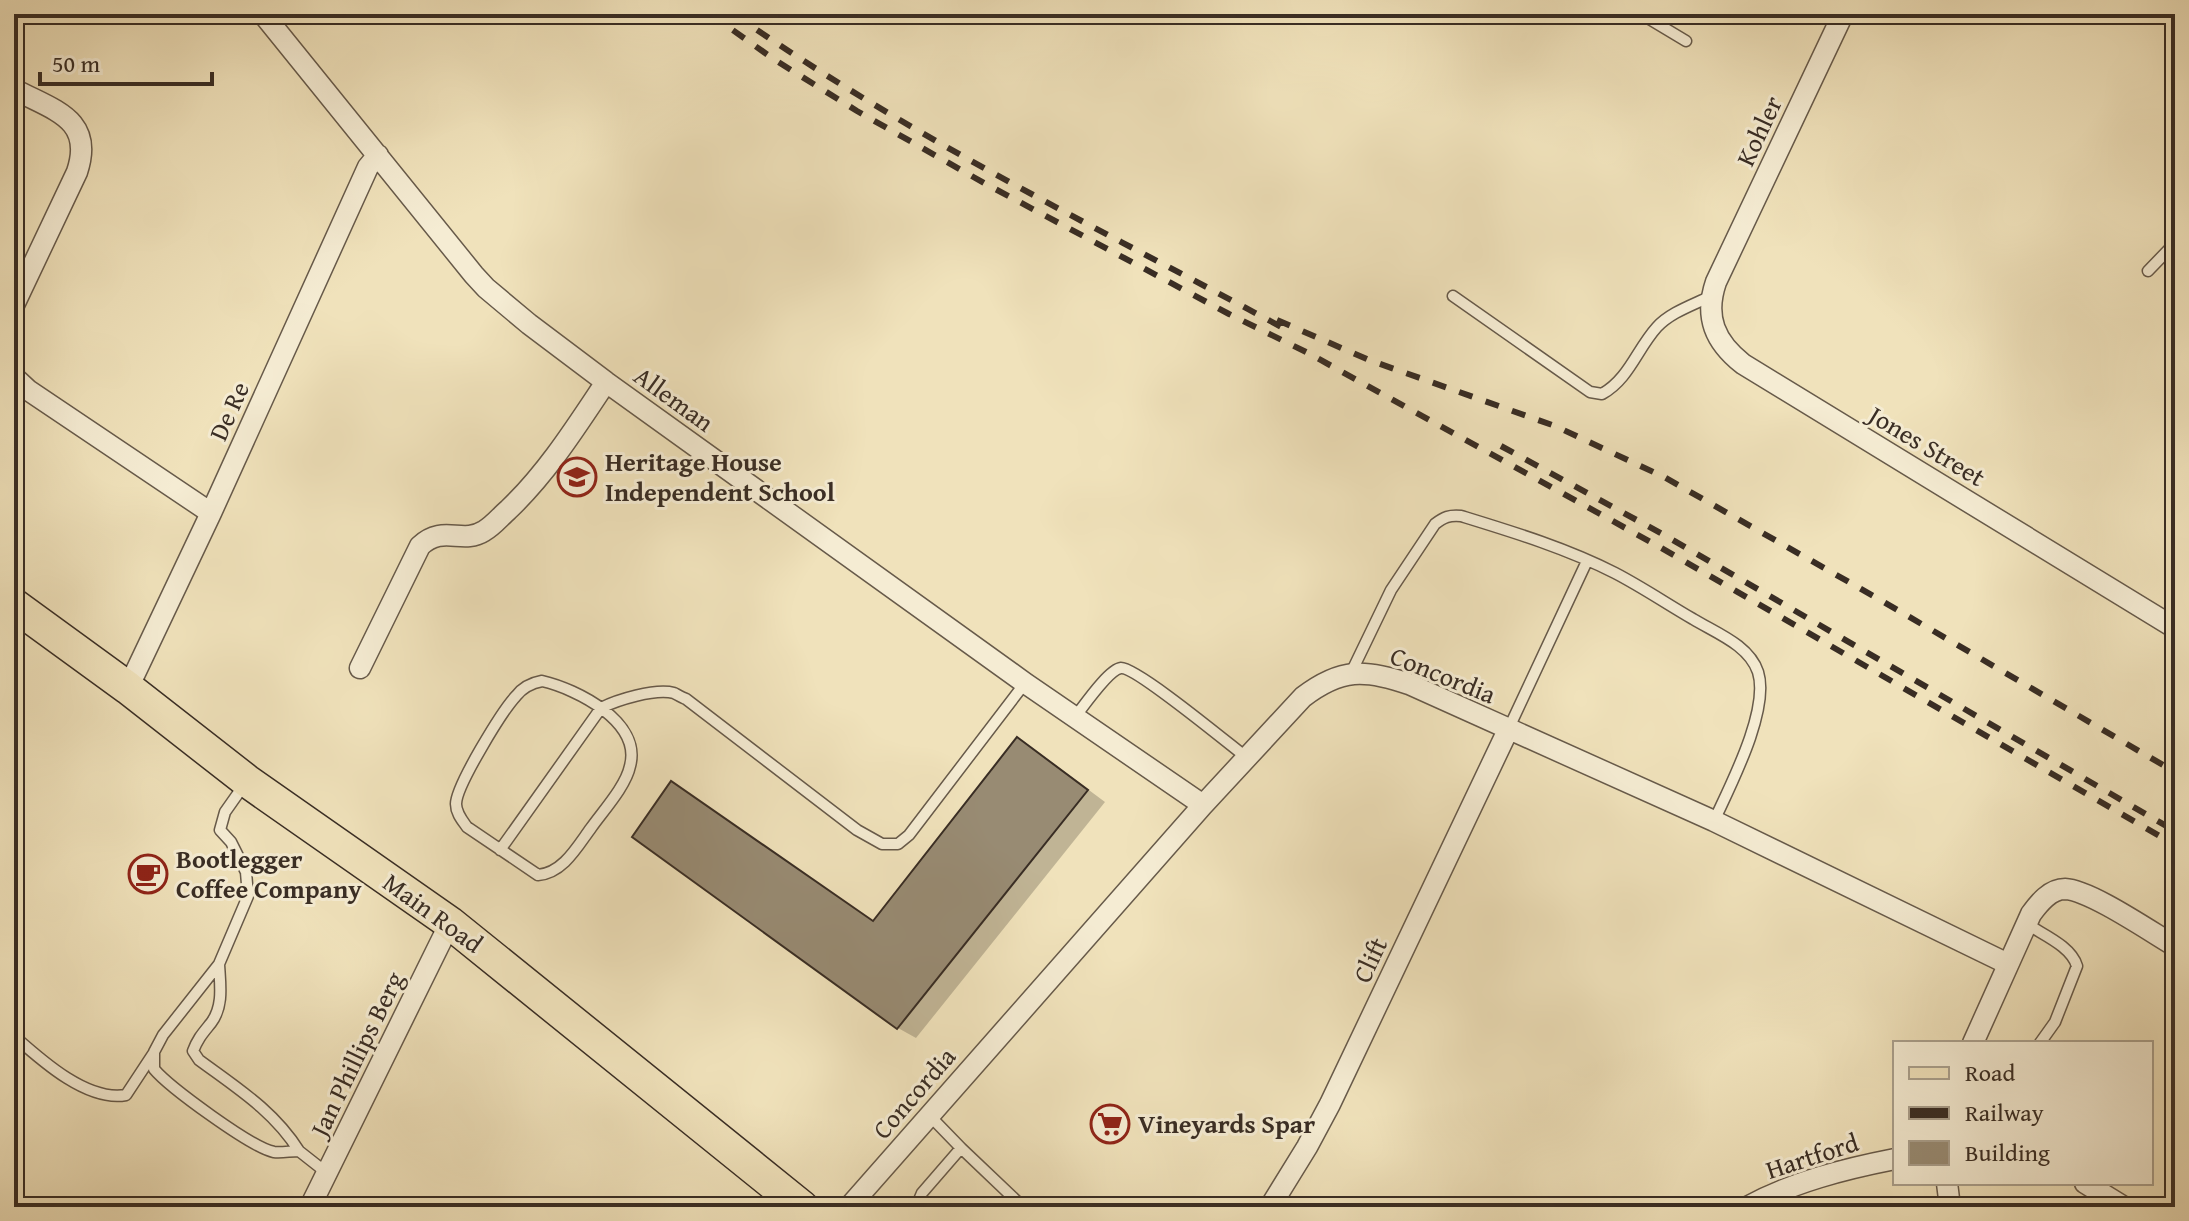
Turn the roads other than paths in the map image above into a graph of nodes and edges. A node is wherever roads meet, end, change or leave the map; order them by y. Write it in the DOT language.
graph roads {
  1 [pos="263,14"];
  2 [pos="1641,14"];
  3 [pos="1843,14"];
  4 [pos="1686,41"];
  5 [pos="14,89"];
  6 [pos="378,155"];
  7 [pos="2175,243"];
  8 [pos="2148,271"];
  9 [pos="1453,296"];
  10 [pos="1711,296"];
  11 [pos="14,305"];
  12 [pos="14,377"];
  13 [pos="606,382"];
  14 [pos="211,513"];
  15 [pos="1587,561"];
  16 [pos="22,616"];
  17 [pos="2175,628"];
  18 [pos="360,668"];
  19 [pos="1351,673"];
  20 [pos="1025,683"];
  21 [pos="128,688"];
  22 [pos="601,708"];
  23 [pos="1075,717"];
  24 [pos="1508,730"];
  25 [pos="1246,757"];
  26 [pos="247,781"];
  27 [pos="1203,805"];
  28 [pos="1714,821"];
  29 [pos="500,850"];
  30 [pos="450,923"];
  31 [pos="2027,924"];
  32 [pos="2175,946"];
  33 [pos="14,949"];
  34 [pos="219,964"];
  35 [pos="2008,964"];
  36 [pos="14,970"];
  37 [pos="14,1036"];
  38 [pos="1974,1041"];
  39 [pos="2041,1041"];
  40 [pos="154,1052"];
  41 [pos="929,1115"];
  42 [pos="961,1148"];
  43 [pos="299,1151"];
  44 [pos="1893,1159"];
  45 [pos="327,1173"];
  46 [pos="1947,1185"];
  47 [pos="2088,1185"];
  48 [pos="790,1203"];
  49 [pos="310,1207"];
  50 [pos="849,1207"];
  51 [pos="921,1207"];
  52 [pos="1023,1207"];
  53 [pos="1270,1207"];
  54 [pos="1747,1207"];
  55 [pos="1950,1207"];
  56 [pos="2124,1207"];
  1 -- 6 [label="street, Alleman"];
  2 -- 4 [label="lane"];
  3 -- 10 [label="street, Kohler"];
  5 -- 11 [label="street"];
  6 -- 13 [label="street, Alleman"];
  6 -- 14 [label="street, De Re"];
  7 -- 8 [label="lane"];
  9 -- 10 [label="lane"];
  10 -- 17 [label="street, Jones Street"];
  12 -- 14 [label="street"];
  13 -- 18 [label="street"];
  13 -- 20 [label="street, Alleman"];
  14 -- 21 [label="street, De Re"];
  15 -- 19 [label="lane"];
  15 -- 24 [label="lane"];
  15 -- 28 [label="lane"];
  16 -- 21 [label="main road, Main Road"];
  19 -- 24 [label="street, Concordia"];
  19 -- 25 [label="street, Concordia"];
  20 -- 22 [label="lane"];
  20 -- 23 [label="street, Alleman"];
  21 -- 26 [label="main road, Main Road"];
  22 -- 29 [label="lane"];
  22 -- 29 [label="lane"];
  22 -- 29 [label="lane"];
  23 -- 25 [label="lane"];
  23 -- 27 [label="street, Alleman"];
  24 -- 28 [label="street, Concordia"];
  24 -- 53 [label="street, Clift"];
  25 -- 27 [label="street, Concordia"];
  26 -- 30 [label="main road, Main Road"];
  26 -- 34 [label="lane"];
  27 -- 41 [label="street, Concordia"];
  28 -- 35 [label="street, Concordia"];
  30 -- 45 [label="street, Jan Phillips Berg"];
  30 -- 48 [label="main road, Main Road"];
  31 -- 32 [label="street"];
  31 -- 35 [label="street"];
  31 -- 39 [label="lane"];
  33 -- 36 [label="lane"];
  34 -- 40 [label="lane"];
  34 -- 43 [label="lane"];
  35 -- 38 [label="street"];
  37 -- 40 [label="lane"];
  40 -- 43 [label="lane"];
  41 -- 42 [label="lane"];
  41 -- 50 [label="street, Concordia"];
  42 -- 51 [label="lane"];
  42 -- 52 [label="lane"];
  43 -- 45 [label="lane"];
  44 -- 54 [label="street, Hartford"];
  45 -- 49 [label="street, Jan Phillips Berg"];
  46 -- 55 [label="street"];
  47 -- 56 [label="street"];
}
